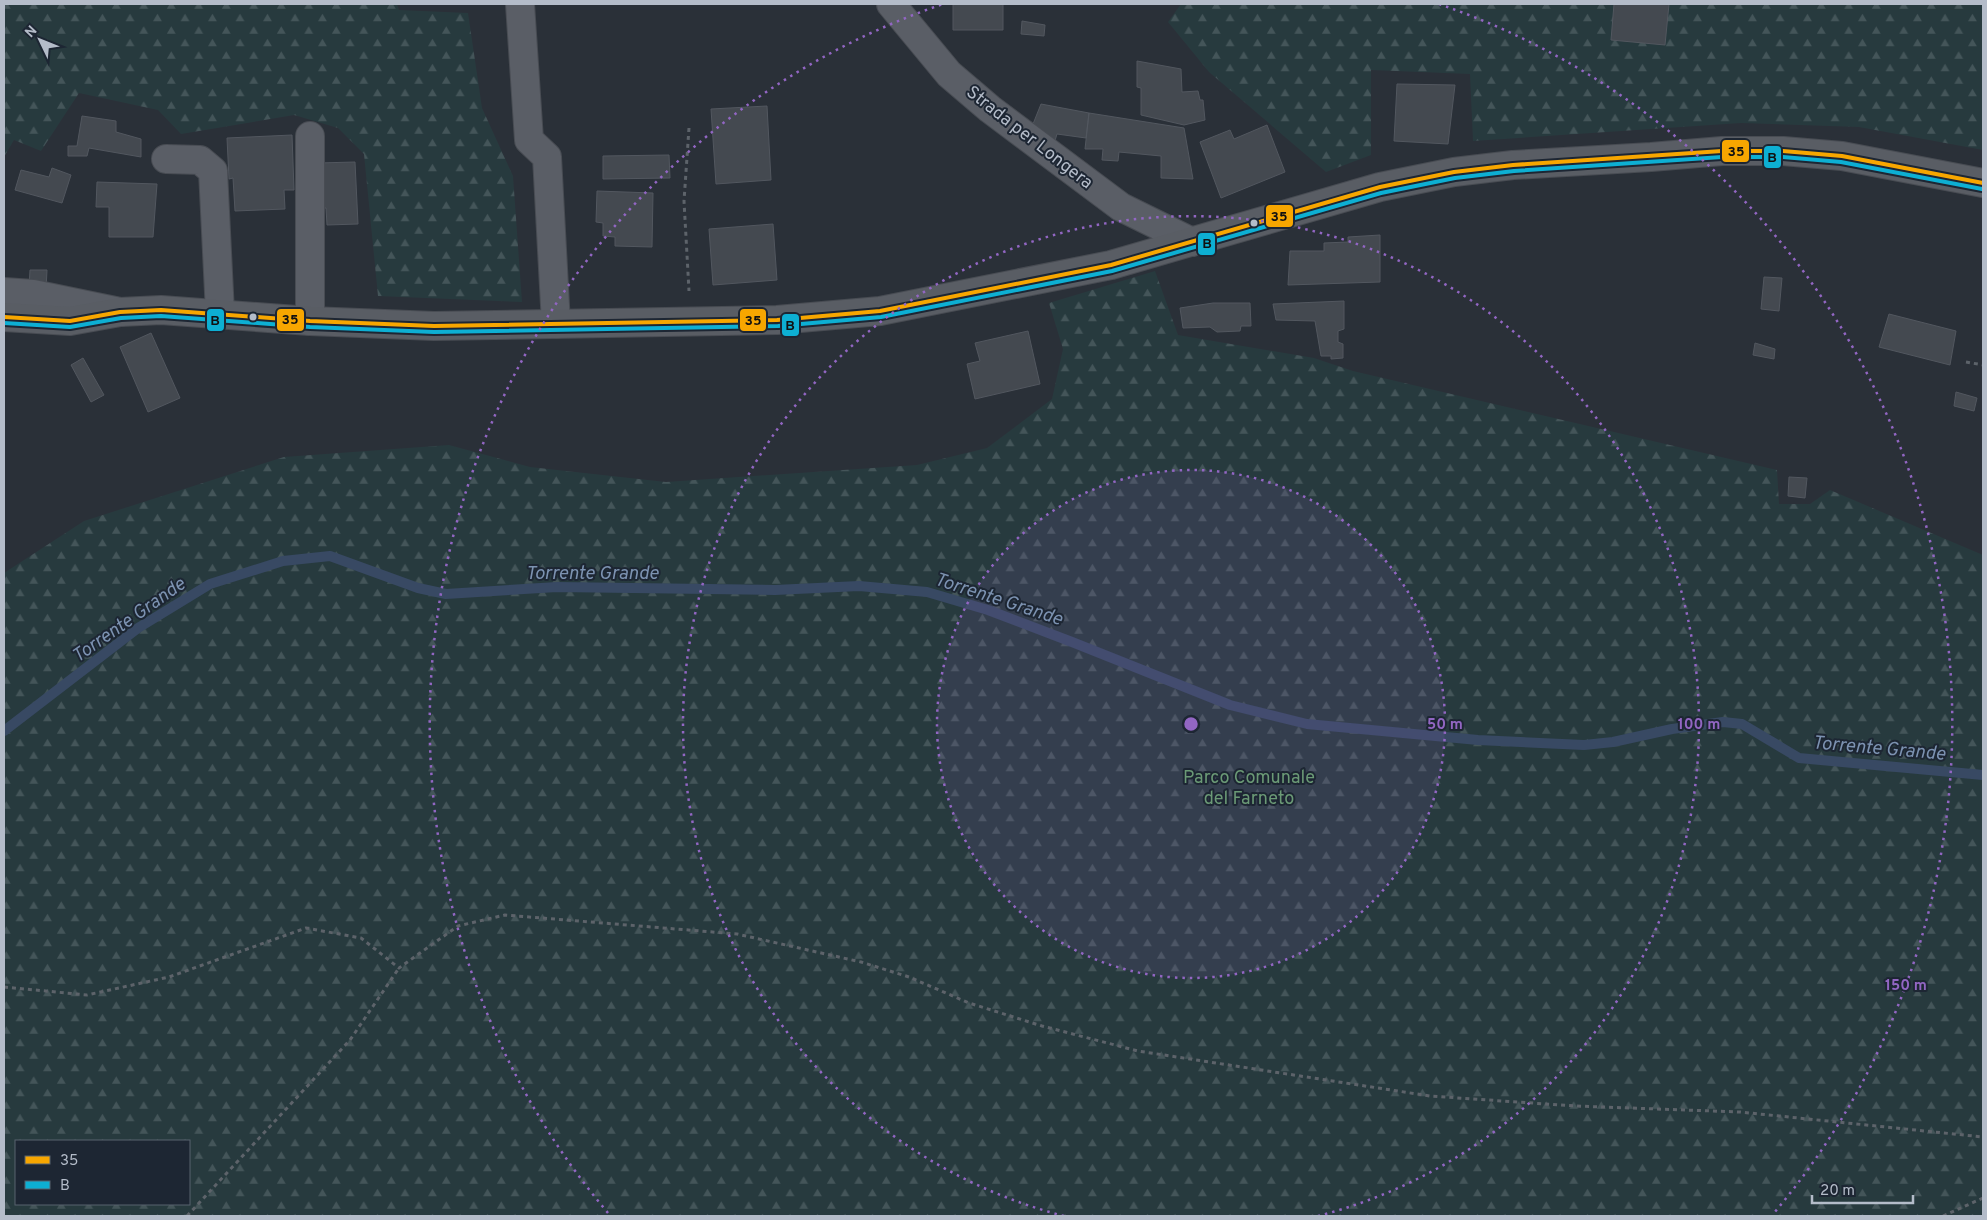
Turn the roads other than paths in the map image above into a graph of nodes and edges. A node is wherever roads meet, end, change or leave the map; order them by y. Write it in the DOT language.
graph roads {
  1 [pos="520,4"];
  2 [pos="890,4"];
  3 [pos="310,136"];
  4 [pos="166,158"];
  5 [pos="1983,183"];
  6 [pos="1192,242"];
  7 [pos="4,292"];
  8 [pos="120,312"];
  9 [pos="220,313"];
  10 [pos="4,317"];
  11 [pos="310,321"];
  12 [pos="556,324"];
  1 -- 12 [label="street"];
  2 -- 6 [label="street, Strada per Longera"];
  3 -- 11 [label="street"];
  4 -- 9 [label="street"];
  5 -- 6 [label="street"];
  6 -- 12 [label="street"];
  7 -- 8 [label="street"];
  8 -- 9 [label="street"];
  8 -- 10 [label="street"];
  9 -- 11 [label="street"];
  11 -- 12 [label="street"];
}
